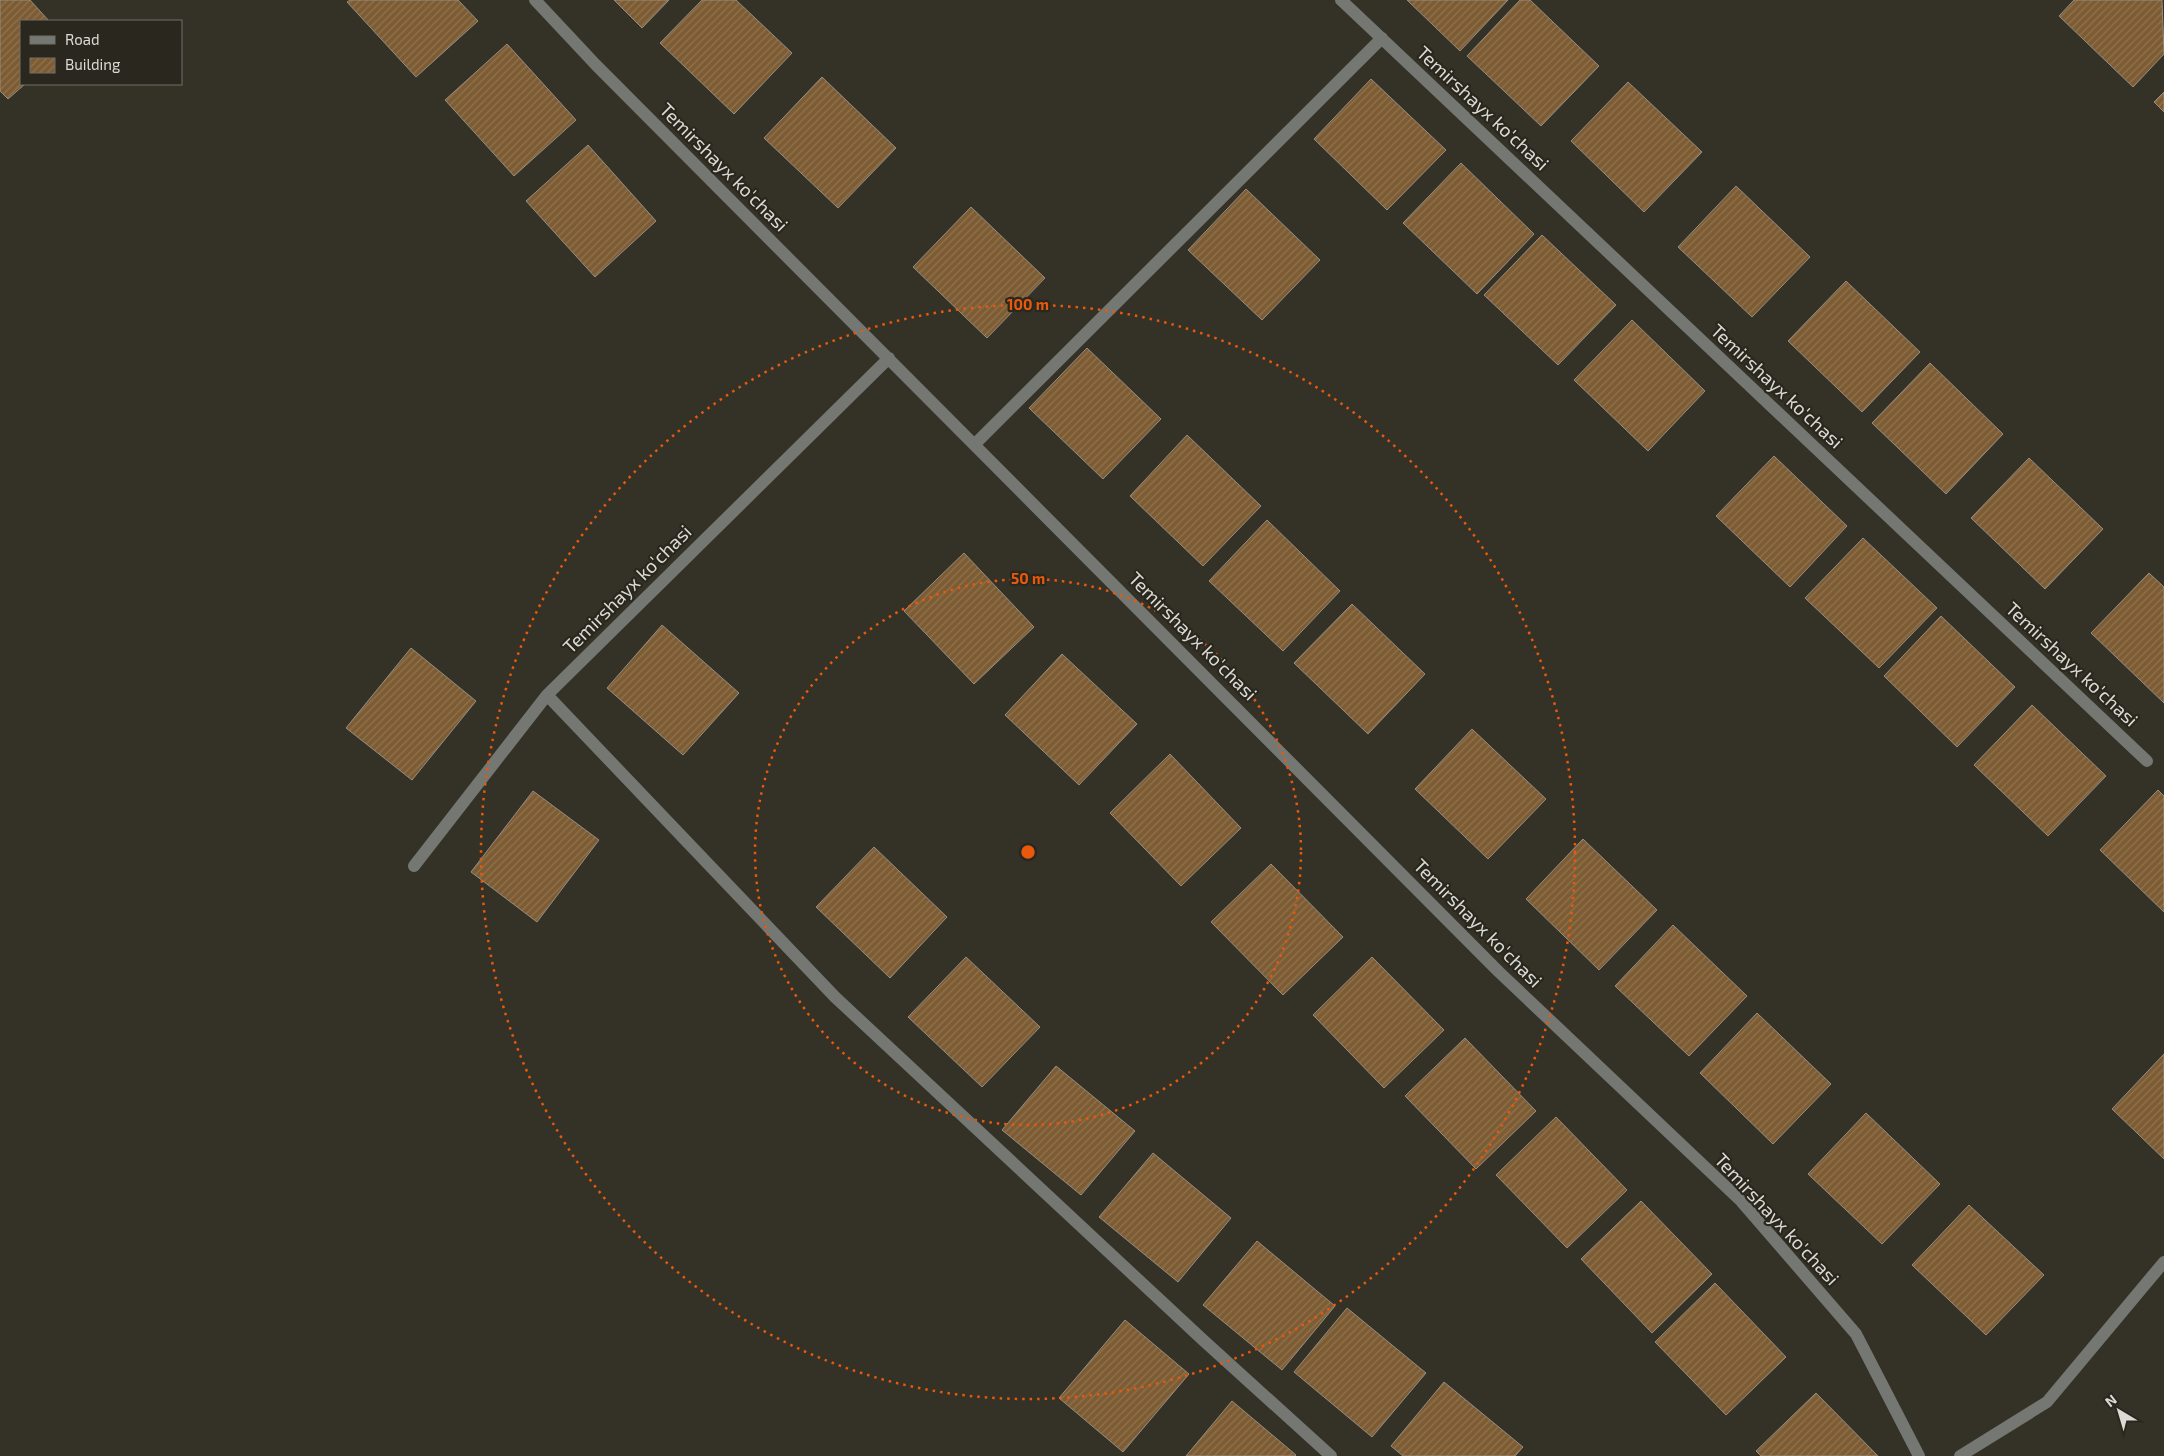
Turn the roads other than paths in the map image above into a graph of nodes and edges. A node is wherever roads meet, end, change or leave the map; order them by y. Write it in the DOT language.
graph roads {
  1 [pos="535,0"];
  2 [pos="1341,0"];
  3 [pos="1382,38"];
  4 [pos="889,358"];
  5 [pos="975,444"];
  6 [pos="547,695"];
  7 [pos="2147,760"];
  8 [pos="414,866"];
  9 [pos="2164,1262"];
  10 [pos="1331,1456"];
  11 [pos="1919,1456"];
  12 [pos="1960,1456"];
  1 -- 4 [label="street, Temirshayx ko'chasi"];
  2 -- 3 [label="street, Temirshayx ko'chasi"];
  3 -- 5 [label="street"];
  3 -- 7 [label="street, Temirshayx ko'chasi"];
  4 -- 5 [label="street, Temirshayx ko'chasi"];
  4 -- 6 [label="street, Temirshayx ko'chasi"];
  5 -- 11 [label="street, Temirshayx ko'chasi"];
  6 -- 8 [label="street, Temirshayx ko'chasi"];
  6 -- 10 [label="street"];
  9 -- 12 [label="street"];
}
